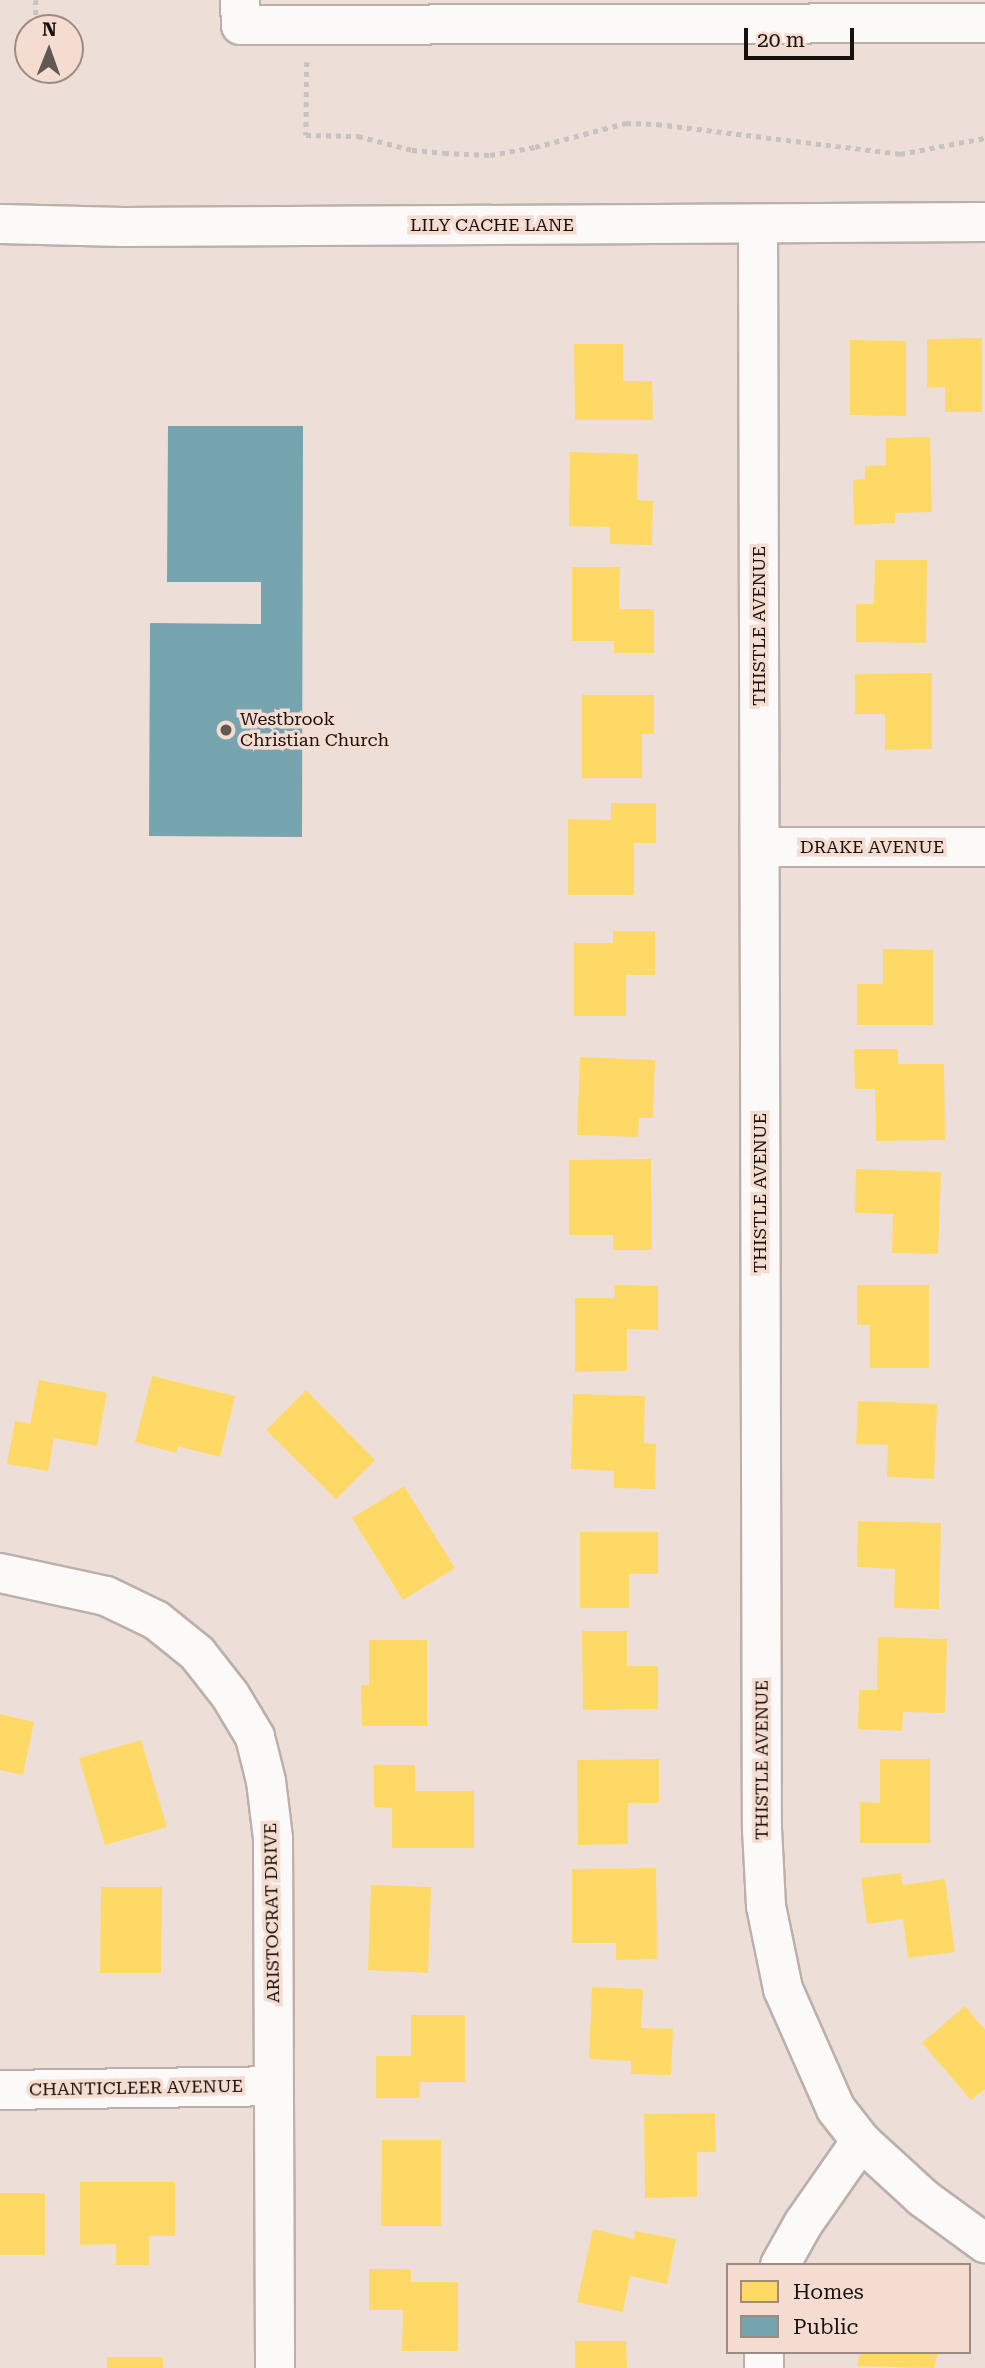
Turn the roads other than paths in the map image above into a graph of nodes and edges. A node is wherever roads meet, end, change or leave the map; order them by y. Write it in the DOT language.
graph roads {
  1 [pos="240,0"];
  2 [pos="985,23"];
  3 [pos="985,222"];
  4 [pos="0,224"];
  5 [pos="758,224"];
  6 [pos="760,847"];
  7 [pos="985,847"];
  8 [pos="0,1573"];
  9 [pos="273,2086"];
  10 [pos="0,2090"];
  11 [pos="861,2141"];
  12 [pos="985,2243"];
  13 [pos="781,2263"];
  14 [pos="275,2368"];
  1 -- 2 [label="street"];
  3 -- 5 [label="street, LILY CACHE LANE"];
  4 -- 5 [label="street, LILY CACHE LANE"];
  5 -- 6 [label="street, THISTLE AVENUE"];
  6 -- 7 [label="street, DRAKE AVENUE"];
  6 -- 11 [label="street, THISTLE AVENUE"];
  8 -- 9 [label="street, ARISTOCRAT DRIVE"];
  9 -- 10 [label="street, CHANTICLEER AVENUE"];
  9 -- 14 [label="street, ARISTOCRAT DRIVE"];
  11 -- 12 [label="street, THISTLE AVENUE"];
  11 -- 13 [label="street"];
}
